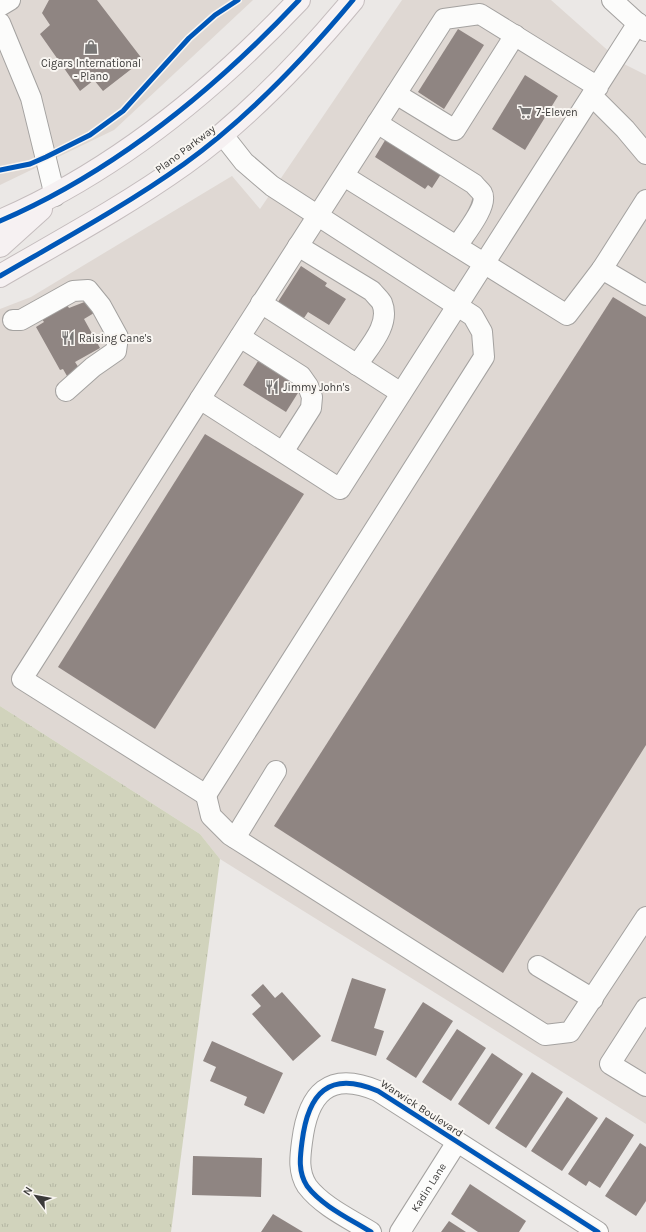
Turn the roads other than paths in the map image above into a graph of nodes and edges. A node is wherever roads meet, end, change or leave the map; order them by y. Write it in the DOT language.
graph roads {
  1 [pos="10,0"];
  2 [pos="299,0"];
  3 [pos="353,0"];
  4 [pos="612,0"];
  5 [pos="0,6"];
  6 [pos="0,23"];
  7 [pos="642,27"];
  8 [pos="515,35"];
  9 [pos="595,92"];
  10 [pos="396,94"];
  11 [pos="377,123"];
  12 [pos="222,134"];
  13 [pos="646,154"];
  14 [pos="344,176"];
  15 [pos="55,196"];
  16 [pos="646,200"];
  17 [pos="317,217"];
  18 [pos="0,221"];
  19 [pos="0,246"];
  20 [pos="298,246"];
  21 [pos="457,246"];
  22 [pos="485,263"];
  23 [pos="602,269"];
  24 [pos="0,276"];
  25 [pos="646,294"];
  26 [pos="261,304"];
  27 [pos="458,305"];
  28 [pos="13,320"];
  29 [pos="240,337"];
  30 [pos="357,365"];
  31 [pos="66,391"];
  32 [pos="401,393"];
  33 [pos="200,399"];
  34 [pos="283,452"];
  35 [pos="276,771"];
  36 [pos="206,795"];
  37 [pos="235,838"];
  38 [pos="646,917"];
  39 [pos="538,966"];
  40 [pos="593,999"];
  41 [pos="646,1008"];
  42 [pos="646,1086"];
  43 [pos="457,1142"];
  44 [pos="371,1232"];
  45 [pos="400,1232"];
  46 [pos="598,1232"];
  1 -- 5 [label="street"];
  2 -- 15 [label="main road"];
  3 -- 12 [label="main road, Plano Parkway"];
  4 -- 7 [label="street"];
  6 -- 15 [label="street"];
  7 -- 9 [label="street"];
  8 -- 9 [label="street"];
  8 -- 10 [label="street"];
  8 -- 10 [label="street"];
  9 -- 13 [label="street"];
  9 -- 22 [label="street"];
  10 -- 11 [label="street"];
  11 -- 14 [label="street"];
  11 -- 21 [label="street"];
  12 -- 17 [label="street"];
  12 -- 24 [label="main road, Plano Parkway"];
  14 -- 17 [label="street"];
  14 -- 21 [label="street"];
  15 -- 18 [label="main road"];
  15 -- 19 [label="main road"];
  16 -- 23 [label="street"];
  17 -- 20 [label="street"];
  17 -- 27 [label="street"];
  20 -- 26 [label="street"];
  20 -- 30 [label="street"];
  21 -- 22 [label="street"];
  22 -- 23 [label="street"];
  22 -- 27 [label="street"];
  23 -- 25 [label="street"];
  26 -- 29 [label="street"];
  26 -- 30 [label="street"];
  27 -- 32 [label="street"];
  27 -- 36 [label="street"];
  28 -- 31 [label="street"];
  29 -- 33 [label="street"];
  29 -- 34 [label="street"];
  30 -- 32 [label="street"];
  32 -- 34 [label="street"];
  33 -- 34 [label="street"];
  33 -- 36 [label="street"];
  35 -- 37 [label="street"];
  36 -- 37 [label="street"];
  37 -- 40 [label="street"];
  38 -- 40 [label="street"];
  39 -- 40 [label="street"];
  41 -- 42 [label="street"];
  43 -- 44 [label="street, Warwick Boulevard"];
  43 -- 45 [label="street, Kadin Lane"];
  43 -- 46 [label="street, Warwick Boulevard"];
}
